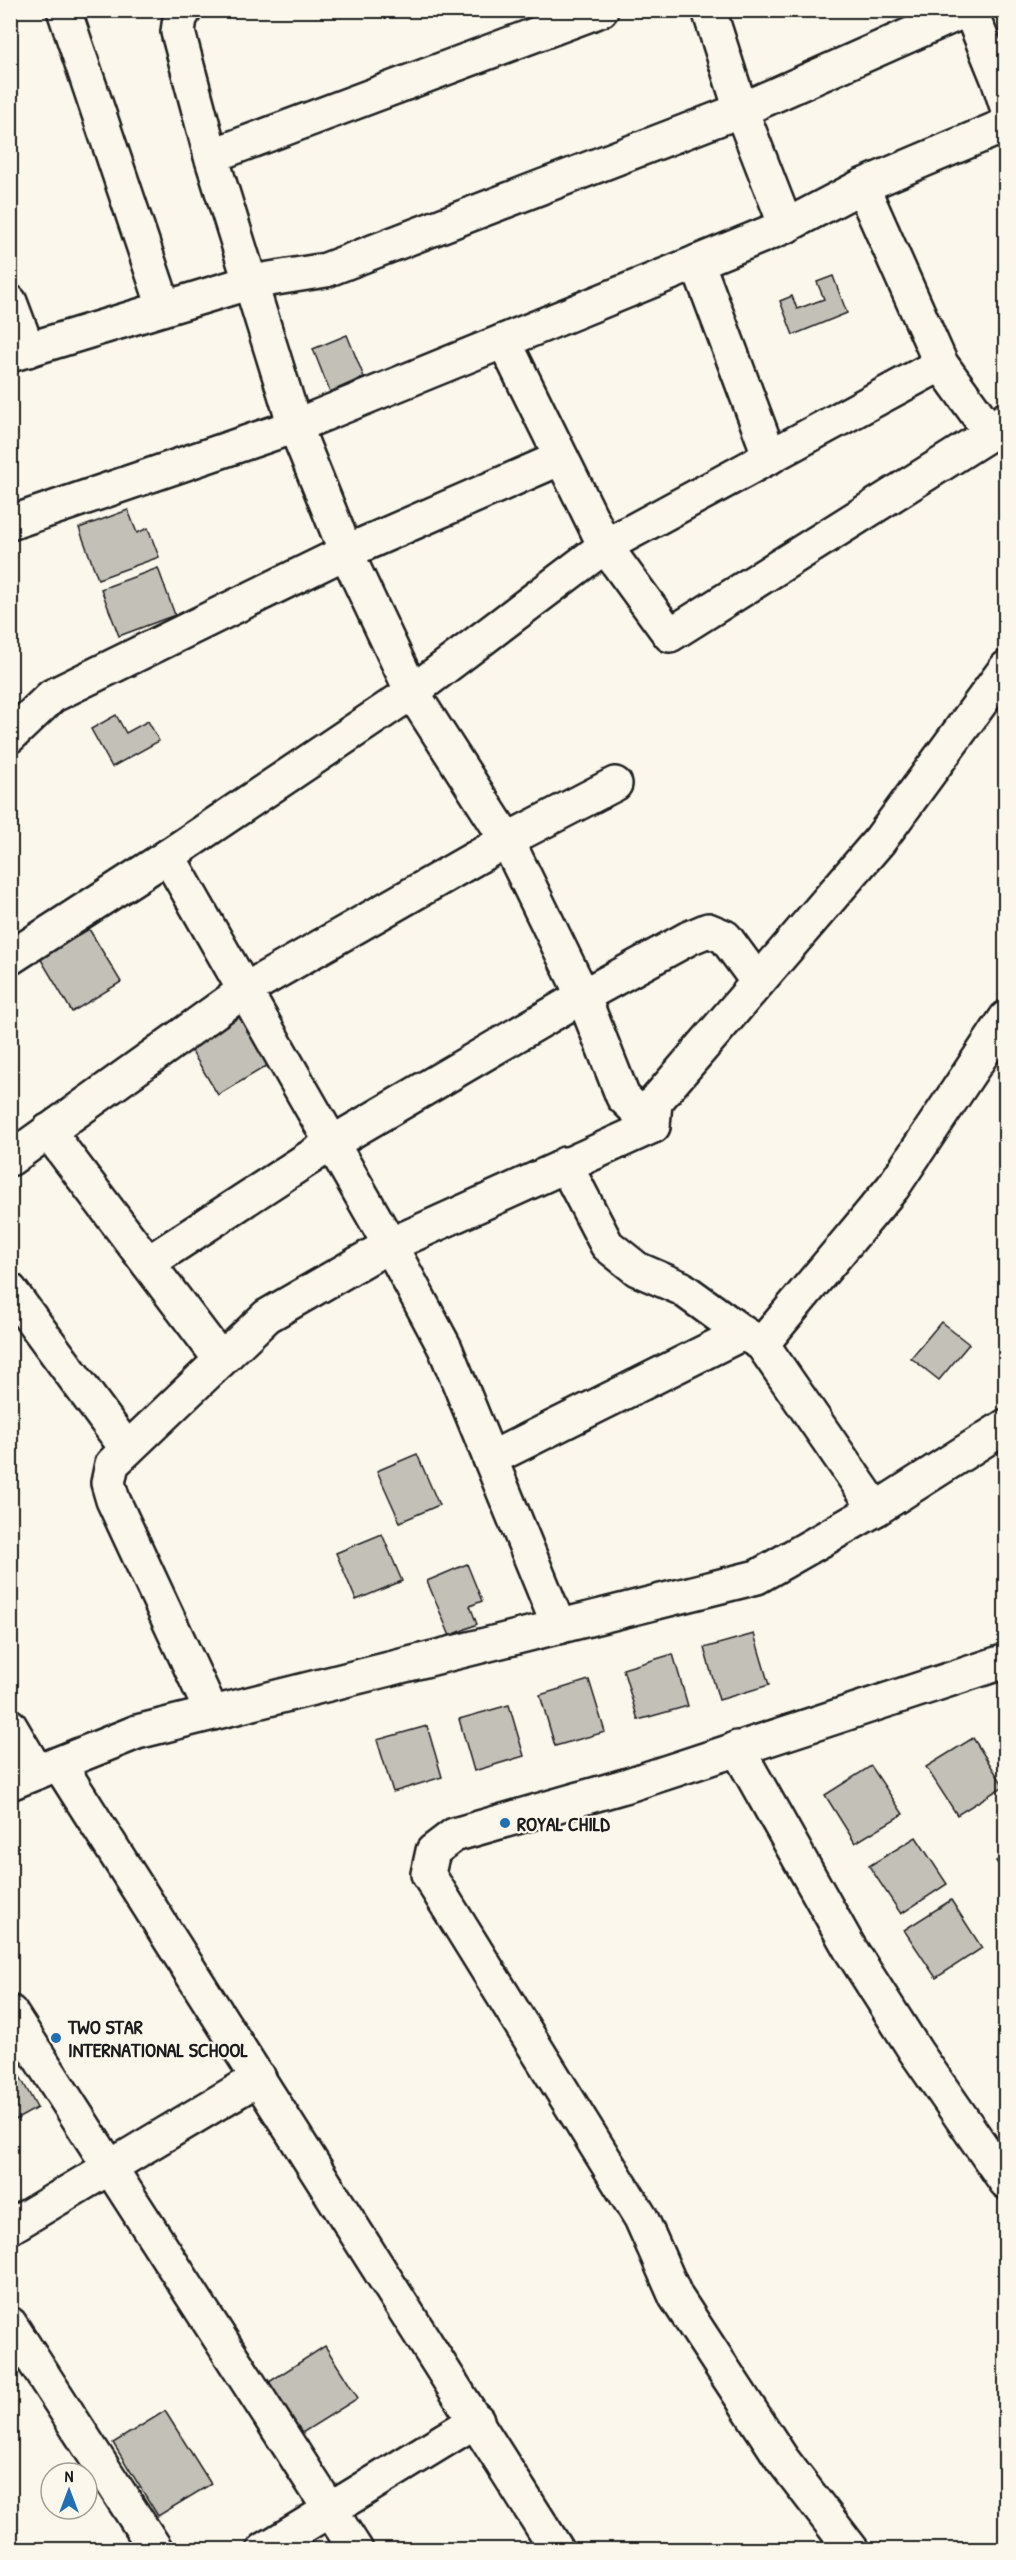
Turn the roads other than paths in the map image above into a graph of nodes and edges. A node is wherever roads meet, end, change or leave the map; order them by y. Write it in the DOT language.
graph roads {
  1 [pos="64,10"];
  2 [pos="185,10"];
  3 [pos="601,10"];
  4 [pos="709,10"];
  5 [pos="968,10"];
  6 [pos="1003,86"];
  7 [pos="741,110"];
  8 [pos="1005,125"];
  9 [pos="211,156"];
  10 [pos="862,186"];
  11 [pos="786,226"];
  12 [pos="697,262"];
  13 [pos="251,282"];
  14 [pos="10,302"];
  15 [pos="164,307"];
  16 [pos="504,340"];
  17 [pos="19,352"];
  18 [pos="941,364"];
  19 [pos="295,426"];
  20 [pos="998,426"];
  21 [pos="770,457"];
  22 [pos="561,458"];
  23 [pos="10,524"];
  24 [pos="605,546"];
  25 [pos="346,552"];
  26 [pos="1005,668"];
  27 [pos="412,692"];
  28 [pos="51,696"];
  29 [pos="10,715"];
  30 [pos="10,736"];
  31 [pos="615,784"];
  32 [pos="507,840"];
  33 [pos="168,856"];
  34 [pos="10,958"];
  35 [pos="758,982"];
  36 [pos="244,990"];
  37 [pos="583,996"];
  38 [pos="1005,1018"];
  39 [pos="652,1126"];
  40 [pos="48,1131"];
  41 [pos="332,1143"];
  42 [pos="10,1159"];
  43 [pos="565,1164"];
  44 [pos="390,1245"];
  45 [pos="148,1263"];
  46 [pos="10,1290"];
  47 [pos="753,1338"];
  48 [pos="221,1360"];
  49 [pos="1005,1426"];
  50 [pos="128,1449"];
  51 [pos="490,1459"];
  52 [pos="876,1509"];
  53 [pos="559,1627"];
  54 [pos="1005,1661"];
  55 [pos="212,1713"];
  56 [pos="10,1726"];
  57 [pos="737,1748"];
  58 [pos="36,1773"];
  59 [pos="10,2012"];
  60 [pos="259,2078"];
  61 [pos="110,2167"];
  62 [pos="1005,2182"];
  63 [pos="10,2227"];
  64 [pos="10,2324"];
  65 [pos="477,2420"];
  66 [pos="330,2508"];
  67 [pos="156,2550"];
  68 [pos="264,2550"];
  69 [pos="356,2550"];
  70 [pos="557,2550"];
  71 [pos="852,2550"];
  1 -- 15 [label="street"];
  2 -- 9 [label="street"];
  3 -- 9 [label="street"];
  4 -- 7 [label="street"];
  5 -- 6 [label="street"];
  5 -- 7 [label="street"];
  7 -- 11 [label="street"];
  7 -- 13 [label="street"];
  8 -- 10 [label="street"];
  9 -- 13 [label="street"];
  10 -- 11 [label="street"];
  10 -- 18 [label="street"];
  11 -- 12 [label="street"];
  12 -- 16 [label="street"];
  12 -- 21 [label="street"];
  13 -- 15 [label="street"];
  13 -- 19 [label="street"];
  14 -- 17 [label="street"];
  15 -- 17 [label="street"];
  16 -- 19 [label="street"];
  16 -- 22 [label="street"];
  18 -- 20 [label="street"];
  18 -- 21 [label="street"];
  19 -- 23 [label="street"];
  19 -- 25 [label="street"];
  20 -- 24 [label="street"];
  21 -- 24 [label="street"];
  22 -- 24 [label="street"];
  22 -- 25 [label="street"];
  24 -- 27 [label="street"];
  25 -- 27 [label="street"];
  25 -- 28 [label="street"];
  26 -- 35 [label="street"];
  27 -- 32 [label="street"];
  27 -- 33 [label="street"];
  28 -- 29 [label="street"];
  28 -- 30 [label="street"];
  31 -- 32 [label="street"];
  32 -- 36 [label="street"];
  32 -- 37 [label="street"];
  33 -- 34 [label="street"];
  33 -- 36 [label="street"];
  35 -- 37 [label="street"];
  35 -- 39 [label="street"];
  36 -- 40 [label="street"];
  36 -- 41 [label="street"];
  37 -- 39 [label="street"];
  37 -- 41 [label="street"];
  38 -- 47 [label="street"];
  39 -- 43 [label="street"];
  40 -- 42 [label="street"];
  40 -- 45 [label="street"];
  41 -- 44 [label="street"];
  41 -- 45 [label="street"];
  43 -- 44 [label="street"];
  43 -- 47 [label="street"];
  44 -- 48 [label="street"];
  44 -- 51 [label="street"];
  45 -- 48 [label="street"];
  46 -- 50 [label="street"];
  47 -- 51 [label="street"];
  47 -- 52 [label="street"];
  48 -- 50 [label="street"];
  49 -- 52 [label="street"];
  50 -- 55 [label="street"];
  51 -- 53 [label="street"];
  52 -- 53 [label="street"];
  53 -- 55 [label="street"];
  54 -- 57 [label="street"];
  55 -- 58 [label="street"];
  56 -- 58 [label="street"];
  57 -- 62 [label="street"];
  57 -- 71 [label="street"];
  58 -- 60 [label="street"];
  59 -- 61 [label="street"];
  60 -- 61 [label="street"];
  60 -- 65 [label="street"];
  61 -- 63 [label="street"];
  61 -- 66 [label="street"];
  64 -- 67 [label="street"];
  65 -- 66 [label="street"];
  65 -- 70 [label="street"];
  66 -- 68 [label="street"];
  66 -- 69 [label="street"];
}
